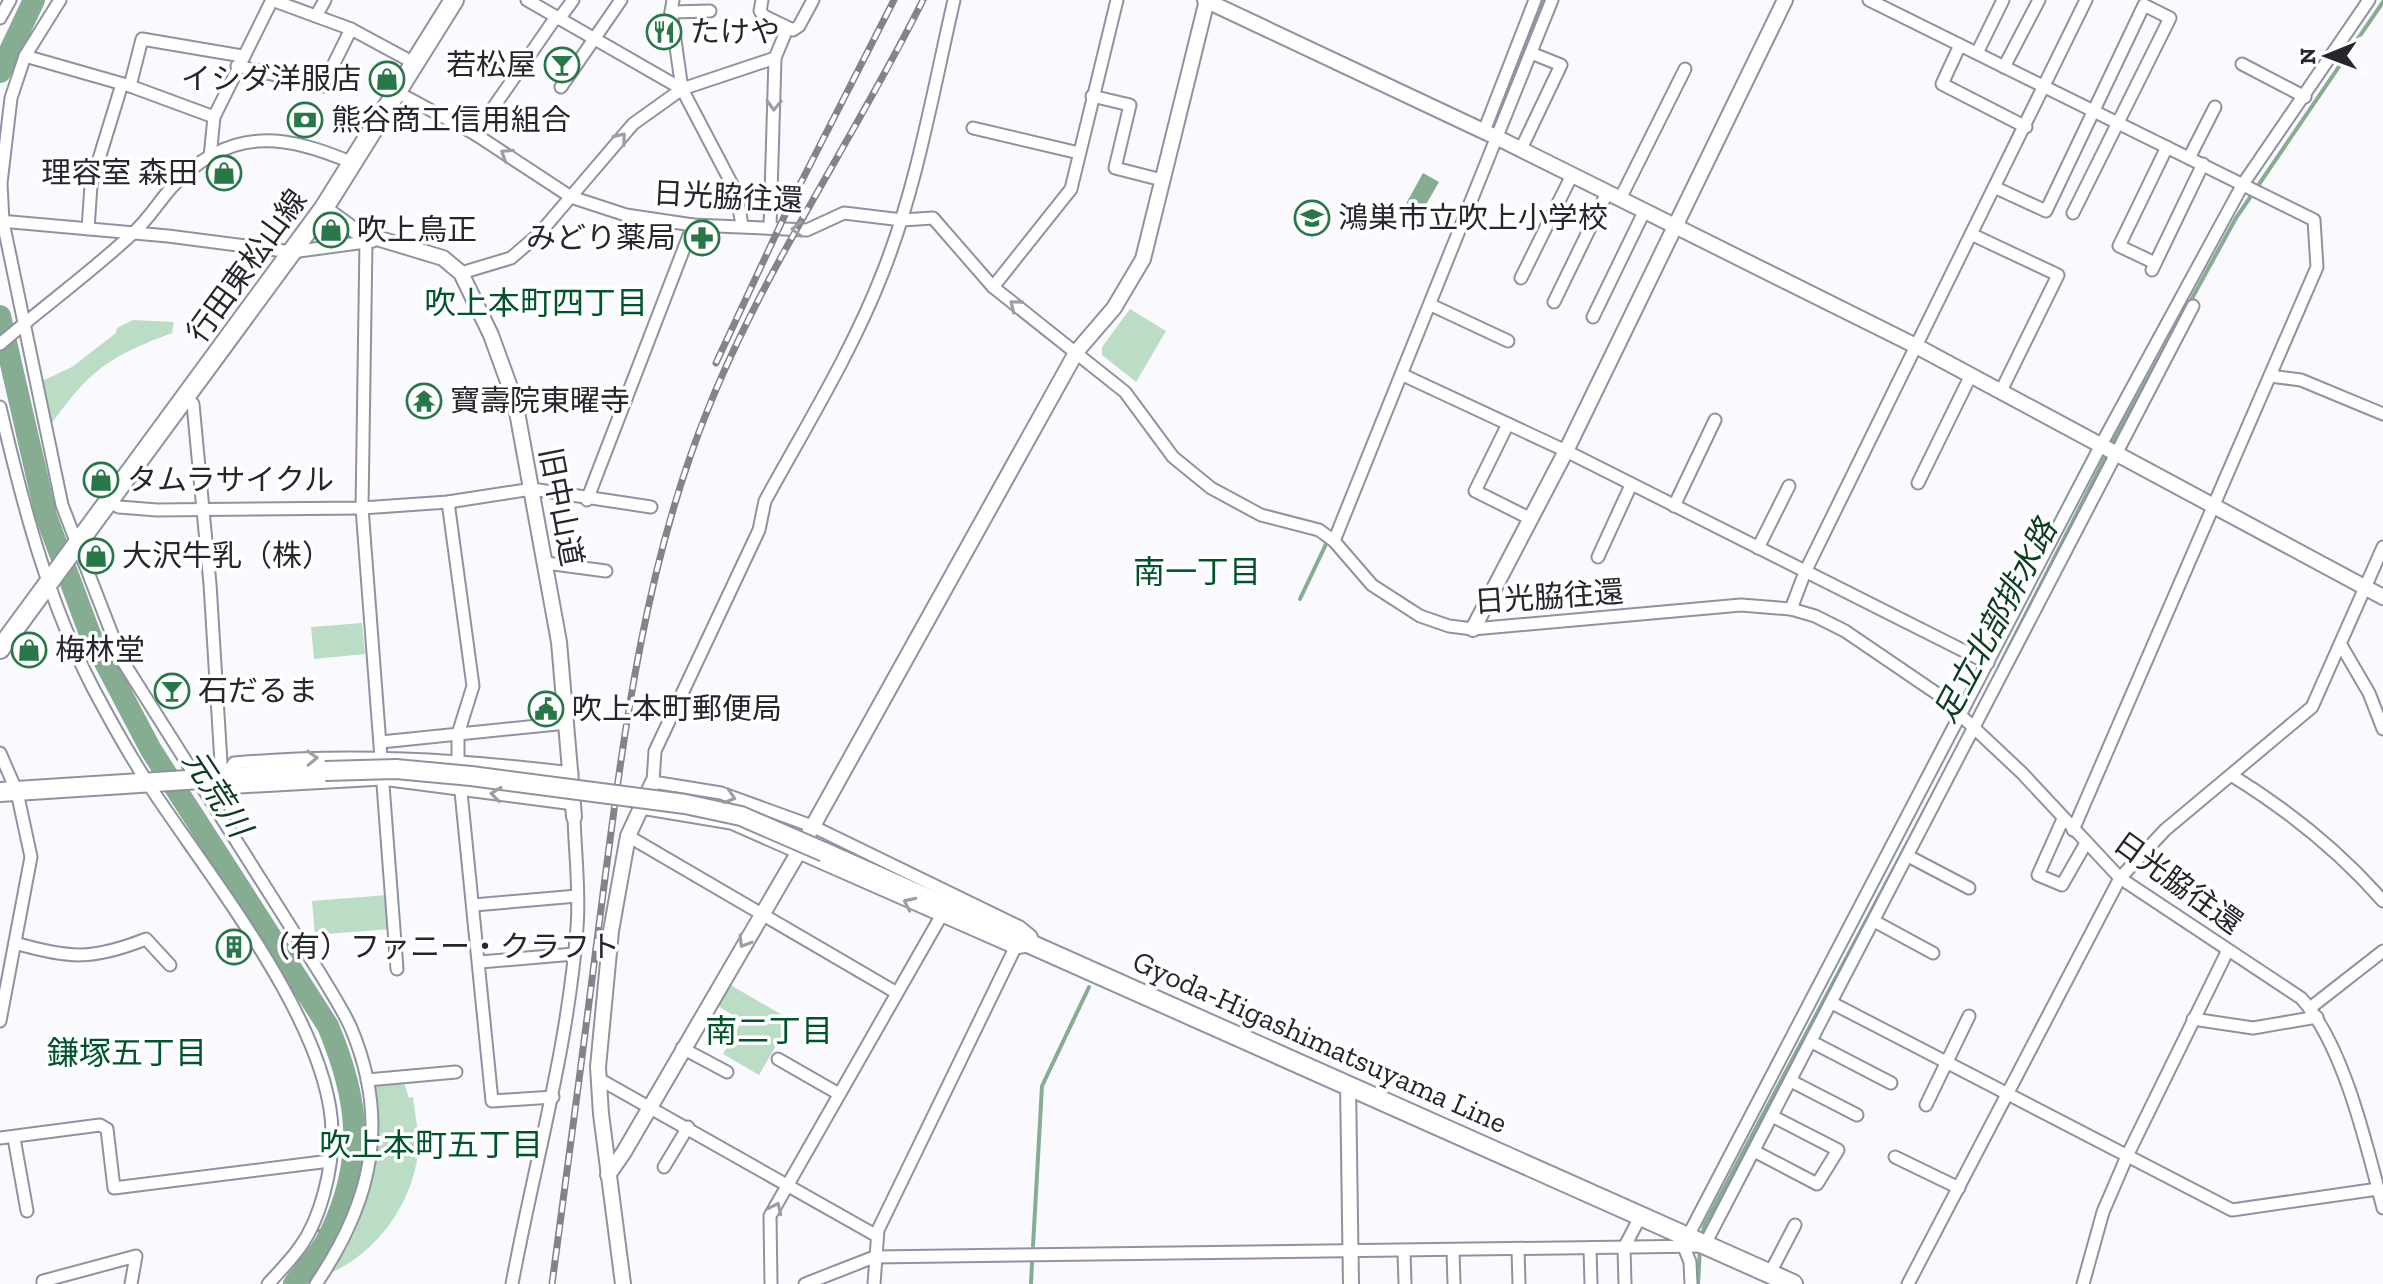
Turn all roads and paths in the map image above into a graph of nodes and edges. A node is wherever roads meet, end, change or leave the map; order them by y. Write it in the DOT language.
graph roads {
  1 [pos="60,0"];
  2 [pos="272,0"];
  3 [pos="325,0"];
  4 [pos="454,0"];
  5 [pos="527,0"];
  6 [pos="573,0"];
  7 [pos="621,0"];
  8 [pos="762,0"];
  9 [pos="813,0"];
  10 [pos="954,0"];
  11 [pos="1117,0"];
  12 [pos="1206,0"];
  13 [pos="1535,0"];
  14 [pos="1552,0"];
  15 [pos="1785,0"];
  16 [pos="1869,0"];
  17 [pos="2003,0"];
  18 [pos="2039,0"];
  19 [pos="2086,0"];
  20 [pos="2369,0"];
  21 [pos="6,3"];
  22 [pos="672,6"];
  23 [pos="710,11"];
  24 [pos="316,16"];
  25 [pos="0,18"];
  26 [pos="557,18"];
  27 [pos="351,29"];
  28 [pos="787,29"];
  29 [pos="593,40"];
  30 [pos="1960,45"];
  31 [pos="1531,53"];
  32 [pos="1977,53"];
  33 [pos="25,56"];
  34 [pos="775,58"];
  35 [pos="239,61"];
  36 [pos="414,63"];
  37 [pos="2242,64"];
  38 [pos="2004,67"];
  39 [pos="1685,69"];
  40 [pos="126,85"];
  41 [pos="2043,85"];
  42 [pos="561,87"];
  43 [pos="682,89"];
  44 [pos="397,92"];
  45 [pos="1092,96"];
  46 [pos="2305,97"];
  47 [pos="2215,107"];
  48 [pos="2093,110"];
  49 [pos="214,117"];
  50 [pos="2118,122"];
  51 [pos="2026,127"];
  52 [pos="973,128"];
  53 [pos="1484,131"];
  54 [pos="475,134"];
  55 [pos="1498,138"];
  56 [pos="2167,147"];
  57 [pos="1521,149"];
  58 [pos="1079,153"];
  59 [pos="210,157"];
  60 [pos="2189,158"];
  61 [pos="355,164"];
  62 [pos="2203,164"];
  63 [pos="1572,175"];
  64 [pos="1162,180"];
  65 [pos="2243,184"];
  66 [pos="1996,188"];
  67 [pos="1614,196"];
  68 [pos="571,197"];
  69 [pos="324,208"];
  70 [pos="1644,212"];
  71 [pos="2073,213"];
  72 [pos="902,220"];
  73 [pos="2,222"];
  74 [pos="693,225"];
  75 [pos="742,225"];
  76 [pos="1673,227"];
  77 [pos="770,228"];
  78 [pos="88,229"];
  79 [pos="134,233"];
  80 [pos="1973,235"];
  81 [pos="372,241"];
  82 [pos="292,252"];
  83 [pos="461,273"];
  84 [pos="1521,278"];
  85 [pos="993,287"];
  86 [pos="1554,302"];
  87 [pos="1431,305"];
  88 [pos="2193,306"];
  89 [pos="1593,317"];
  90 [pos="22,325"];
  91 [pos="1508,341"];
  92 [pos="0,344"];
  93 [pos="1918,347"];
  94 [pos="1077,351"];
  95 [pos="1403,375"];
  96 [pos="1971,375"];
  97 [pos="2270,376"];
  98 [pos="2001,391"];
  99 [pos="185,397"];
  100 [pos="0,407"];
  101 [pos="2383,414"];
  102 [pos="1715,420"];
  103 [pos="1508,424"];
  104 [pos="2101,445"];
  105 [pos="1566,451"];
  106 [pos="2118,455"];
  107 [pos="1918,483"];
  108 [pos="1631,485"];
  109 [pos="1789,486"];
  110 [pos="532,489"];
  111 [pos="587,500"];
  112 [pos="109,502"];
  113 [pos="448,502"];
  114 [pos="1674,506"];
  115 [pos="2213,506"];
  116 [pos="651,507"];
  117 [pos="202,508"];
  118 [pos="362,508"];
  119 [pos="1531,519"];
  120 [pos="1334,541"];
  121 [pos="2383,547"];
  122 [pos="73,548"];
  123 [pos="1758,548"];
  124 [pos="1598,557"];
  125 [pos="546,563"];
  126 [pos="606,571"];
  127 [pos="1805,572"];
  128 [pos="50,579"];
  129 [pos="2365,588"];
  130 [pos="2383,597"];
  131 [pos="1791,609"];
  132 [pos="1473,629"];
  133 [pos="2341,645"];
  134 [pos="0,649"];
  135 [pos="1988,663"];
  136 [pos="1961,714"];
  137 [pos="567,723"];
  138 [pos="1975,728"];
  139 [pos="2383,729"];
  140 [pos="458,734"];
  141 [pos="381,742"];
  142 [pos="0,753"];
  143 [pos="381,756"];
  144 [pos="458,759"];
  145 [pos="572,773"];
  146 [pos="2231,775"];
  147 [pos="224,778"];
  148 [pos="382,779"];
  149 [pos="196,781"];
  150 [pos="653,782"];
  151 [pos="150,784"];
  152 [pos="461,789"];
  153 [pos="8,792"];
  154 [pos="641,808"];
  155 [pos="574,810"];
  156 [pos="2063,819"];
  157 [pos="812,826"];
  158 [pos="2073,830"];
  159 [pos="628,836"];
  160 [pos="2086,843"];
  161 [pos="799,851"];
  162 [pos="1908,856"];
  163 [pos="2120,878"];
  164 [pos="1969,888"];
  165 [pos="577,896"];
  166 [pos="2383,901"];
  167 [pos="474,905"];
  168 [pos="761,915"];
  169 [pos="940,918"];
  170 [pos="1874,921"];
  171 [pos="15,943"];
  172 [pos="1024,946"];
  173 [pos="2228,950"];
  174 [pos="2383,951"];
  175 [pos="1933,953"];
  176 [pos="574,954"];
  177 [pos="480,962"];
  178 [pos="170,965"];
  179 [pos="397,969"];
  180 [pos="897,993"];
  181 [pos="1832,1003"];
  182 [pos="2313,1013"];
  183 [pos="1969,1016"];
  184 [pos="2193,1019"];
  185 [pos="0,1021"];
  186 [pos="1812,1042"];
  187 [pos="682,1048"];
  188 [pos="778,1059"];
  189 [pos="1948,1062"];
  190 [pos="456,1072"];
  191 [pos="727,1072"];
  192 [pos="599,1079"];
  193 [pos="367,1080"];
  194 [pos="1791,1081"];
  195 [pos="1891,1083"];
  196 [pos="1348,1084"];
  197 [pos="2009,1093"];
  198 [pos="839,1094"];
  199 [pos="553,1097"];
  200 [pos="1926,1105"];
  201 [pos="651,1106"];
  202 [pos="1857,1115"];
  203 [pos="1772,1116"];
  204 [pos="688,1127"];
  205 [pos="0,1138"];
  206 [pos="14,1138"];
  207 [pos="1754,1151"];
  208 [pos="2128,1154"];
  209 [pos="1895,1157"];
  210 [pos="330,1161"];
  211 [pos="664,1167"];
  212 [pos="608,1175"];
  213 [pos="787,1185"];
  214 [pos="1959,1188"];
  215 [pos="2378,1189"];
  216 [pos="2383,1208"];
  217 [pos="27,1211"];
  218 [pos="1641,1215"];
  219 [pos="1795,1225"];
  220 [pos="877,1236"];
  221 [pos="1692,1242"];
  222 [pos="1590,1248"];
  223 [pos="1624,1248"];
  224 [pos="1518,1249"];
  225 [pos="1453,1250"];
  226 [pos="1350,1251"];
  227 [pos="1404,1251"];
  228 [pos="874,1257"];
  229 [pos="1770,1273"];
  230 [pos="43,1284"];
  231 [pos="131,1284"];
  232 [pos="268,1284"];
  233 [pos="316,1284"];
  234 [pos="512,1284"];
  235 [pos="623,1284"];
  236 [pos="771,1284"];
  237 [pos="805,1284"];
  238 [pos="874,1284"];
  239 [pos="1351,1284"];
  240 [pos="1405,1284"];
  241 [pos="1454,1284"];
  242 [pos="1519,1284"];
  243 [pos="1591,1284"];
  244 [pos="1625,1284"];
  245 [pos="1691,1284"];
  246 [pos="1793,1284"];
  247 [pos="1908,1284"];
  248 [pos="2083,1284"];
  1 -- 33 [label="street"];
  2 -- 24 [label="street"];
  2 -- 35 [label="street"];
  3 -- 24 [label="street"];
  4 -- 36 [label="main road, 行田東松山線"];
  5 -- 26 [label="street"];
  6 -- 26 [label="street"];
  7 -- 29 [label="street"];
  8 -- 28 [label="street"];
  9 -- 28 [label="street"];
  10 -- 72 [label="street"];
  11 -- 45 [label="street"];
  12 -- 53 [label="street"];
  12 -- 64 [label="street"];
  13 -- 53 [label="street"];
  14 -- 31 [label="street"];
  15 -- 76 [label="street"];
  16 -- 30 [label="street"];
  17 -- 32 [label="street"];
  18 -- 38 [label="street"];
  19 -- 41 [label="street"];
  20 -- 46 [label="street"];
  21 -- 25 [label="street"];
  22 -- 23 [label="street"];
  22 -- 43 [label="street"];
  24 -- 27 [label="street"];
  26 -- 29 [label="street"];
  26 -- 54 [label="street"];
  27 -- 35 [label="street"];
  27 -- 36 [label="street"];
  28 -- 34 [label="street"];
  29 -- 42 [label="street"];
  29 -- 43 [label="street"];
  30 -- 32 [label="street"];
  30 -- 51 [label="street"];
  31 -- 55 [label="street"];
  31 -- 57 [label="street"];
  32 -- 38 [label="street"];
  33 -- 40 [label="street"];
  33 -- 73 [label="street"];
  34 -- 43 [label="street"];
  34 -- 77 [label="street, one-way"];
  35 -- 40 [label="street"];
  35 -- 49 [label="street"];
  36 -- 44 [label="main road, 行田東松山線"];
  37 -- 46 [label="street"];
  38 -- 41 [label="street"];
  39 -- 67 [label="street"];
  40 -- 49 [label="street"];
  40 -- 78 [label="street"];
  41 -- 48 [label="street"];
  41 -- 51 [label="street"];
  68 -- 43 [label="street, one-way"];
  43 -- 75 [label="street"];
  44 -- 54 [label="street, 日光脇往還"];
  44 -- 61 [label="main road, 行田東松山線"];
  45 -- 58 [label="street"];
  45 -- 64 [label="street"];
  46 -- 65 [label="street"];
  47 -- 60 [label="street"];
  48 -- 50 [label="street"];
  48 -- 50 [label="street"];
  48 -- 66 [label="street"];
  49 -- 59 [label="street"];
  50 -- 56 [label="street"];
  50 -- 71 [label="street"];
  51 -- 66 [label="street"];
  52 -- 58 [label="street"];
  53 -- 55 [label="street"];
  68 -- 54 [label="street, 日光脇往還, one-way"];
  55 -- 57 [label="street"];
  55 -- 87 [label="street"];
  56 -- 60 [label="street"];
  56 -- 62 [label="street"];
  57 -- 63 [label="street"];
  58 -- 85 [label="street"];
  59 -- 61 [label="street"];
  59 -- 79 [label="street"];
  60 -- 62 [label="street"];
  61 -- 69 [label="main road, 行田東松山線"];
  62 -- 65 [label="street"];
  63 -- 67 [label="street"];
  63 -- 84 [label="street"];
  64 -- 94 [label="street"];
  65 -- 97 [label="street"];
  65 -- 104 [label="street"];
  66 -- 80 [label="street"];
  67 -- 70 [label="street"];
  67 -- 86 [label="street"];
  68 -- 74 [label="street, 日光脇往還"];
  68 -- 83 [label="street"];
  69 -- 81 [label="street"];
  69 -- 82 [label="main road, 行田東松山線"];
  70 -- 76 [label="street"];
  70 -- 89 [label="street"];
  72 -- 77 [label="street, 日光脇往還, one-way"];
  72 -- 85 [label="street, 日光脇往還"];
  72 -- 150 [label="street"];
  73 -- 78 [label="street"];
  73 -- 90 [label="street"];
  74 -- 75 [label="street, 日光脇往還"];
  74 -- 111 [label="street"];
  75 -- 77 [label="street, 日光脇往還"];
  76 -- 93 [label="street"];
  76 -- 105 [label="street"];
  78 -- 79 [label="street"];
  79 -- 82 [label="street"];
  79 -- 90 [label="street"];
  80 -- 93 [label="street"];
  80 -- 98 [label="street"];
  81 -- 82 [label="street"];
  81 -- 83 [label="street"];
  81 -- 118 [label="street"];
  82 -- 99 [label="main road, 行田東松山線"];
  83 -- 110 [label="street, 旧中山道"];
  94 -- 85 [label="street, 日光脇往還, one-way"];
  87 -- 91 [label="street"];
  87 -- 95 [label="street"];
  88 -- 106 [label="street"];
  90 -- 92 [label="street"];
  90 -- 122 [label="street"];
  93 -- 96 [label="street"];
  93 -- 127 [label="street"];
  94 -- 120 [label="street, 日光脇往還"];
  94 -- 157 [label="street"];
  95 -- 103 [label="street"];
  95 -- 120 [label="street"];
  96 -- 98 [label="street"];
  96 -- 107 [label="street"];
  97 -- 101 [label="street"];
  97 -- 115 [label="street"];
  98 -- 104 [label="street"];
  99 -- 112 [label="main road, 行田東松山線"];
  99 -- 117 [label="street"];
  100 -- 128 [label="street"];
  102 -- 114 [label="street"];
  103 -- 105 [label="street"];
  103 -- 119 [label="street"];
  104 -- 106 [label="street"];
  104 -- 135 [label="street"];
  105 -- 108 [label="street"];
  105 -- 119 [label="street"];
  106 -- 115 [label="street"];
  106 -- 138 [label="street"];
  108 -- 114 [label="street"];
  108 -- 124 [label="street"];
  109 -- 123 [label="street"];
  110 -- 111 [label="street"];
  110 -- 113 [label="street"];
  110 -- 125 [label="street, 旧中山道"];
  111 -- 116 [label="street"];
  112 -- 117 [label="street"];
  112 -- 122 [label="main road, 行田東松山線"];
  113 -- 118 [label="street"];
  113 -- 140 [label="street"];
  114 -- 123 [label="street"];
  115 -- 129 [label="street"];
  115 -- 158 [label="street"];
  117 -- 118 [label="street"];
  117 -- 147 [label="street"];
  118 -- 141 [label="street"];
  119 -- 132 [label="street"];
  120 -- 132 [label="street, 日光脇往還"];
  121 -- 129 [label="street"];
  122 -- 128 [label="main road, 行田東松山線"];
  122 -- 149 [label="street"];
  123 -- 127 [label="street"];
  125 -- 126 [label="street"];
  125 -- 137 [label="street, 旧中山道"];
  127 -- 131 [label="street"];
  127 -- 135 [label="street"];
  128 -- 134 [label="main road"];
  128 -- 151 [label="street"];
  129 -- 130 [label="street"];
  129 -- 133 [label="street"];
  131 -- 132 [label="street, 日光脇往還"];
  131 -- 136 [label="street, 日光脇往還"];
  133 -- 139 [label="street"];
  133 -- 146 [label="street"];
  135 -- 136 [label="street"];
  136 -- 138 [label="street, 日光脇往還"];
  136 -- 221 [label="street"];
  137 -- 140 [label="street"];
  137 -- 145 [label="street, 旧中山道"];
  138 -- 156 [label="street, 日光脇往還"];
  138 -- 162 [label="street"];
  140 -- 141 [label="street"];
  140 -- 144 [label="street"];
  141 -- 143 [label="street"];
  142 -- 153 [label="street"];
  143 -- 144 [label="street"];
  147 -- 143 [label="street, one-way"];
  143 -- 148 [label="street"];
  144 -- 145 [label="street"];
  144 -- 152 [label="street"];
  145 -- 155 [label="street, 旧中山道"];
  146 -- 163 [label="street"];
  146 -- 166 [label="street"];
  147 -- 148 [label="street"];
  147 -- 149 [label="main road"];
  147 -- 172 [label="main road, Gyoda-Higashimatsuyama Line, bridge"];
  148 -- 152 [label="street"];
  148 -- 179 [label="street"];
  149 -- 151 [label="main road"];
  149 -- 193 [label="street"];
  150 -- 154 [label="street"];
  150 -- 157 [label="street, one-way"];
  151 -- 153 [label="main road"];
  151 -- 210 [label="street"];
  155 -- 152 [label="street, one-way"];
  152 -- 167 [label="street"];
  153 -- 171 [label="street"];
  154 -- 159 [label="street"];
  154 -- 161 [label="street"];
  155 -- 165 [label="street"];
  156 -- 158 [label="street, 日光脇往還"];
  156 -- 160 [label="street"];
  157 -- 161 [label="street"];
  157 -- 172 [label="street"];
  158 -- 160 [label="street, 日光脇往還"];
  159 -- 168 [label="street"];
  159 -- 192 [label="street"];
  160 -- 163 [label="street, 日光脇往還"];
  161 -- 168 [label="street"];
  169 -- 161 [label="street, one-way"];
  162 -- 164 [label="street"];
  162 -- 170 [label="street"];
  163 -- 173 [label="street, 日光脇往還"];
  163 -- 197 [label="street"];
  165 -- 167 [label="street"];
  165 -- 176 [label="street"];
  167 -- 177 [label="street"];
  168 -- 180 [label="street"];
  168 -- 187 [label="street, one-way"];
  169 -- 172 [label="street"];
  169 -- 180 [label="street"];
  170 -- 175 [label="street"];
  170 -- 181 [label="street"];
  171 -- 178 [label="street"];
  171 -- 185 [label="street"];
  172 -- 196 [label="main road, Gyoda-Higashimatsuyama Line"];
  172 -- 220 [label="street"];
  173 -- 182 [label="street, 日光脇往還"];
  173 -- 184 [label="street"];
  174 -- 182 [label="street"];
  176 -- 177 [label="street"];
  176 -- 199 [label="street"];
  177 -- 199 [label="street"];
  180 -- 198 [label="street"];
  181 -- 186 [label="street"];
  181 -- 189 [label="street"];
  182 -- 184 [label="street"];
  182 -- 215 [label="street"];
  183 -- 189 [label="street"];
  184 -- 208 [label="street"];
  186 -- 194 [label="street"];
  186 -- 195 [label="street"];
  187 -- 191 [label="street"];
  187 -- 201 [label="street"];
  188 -- 198 [label="street"];
  189 -- 197 [label="street"];
  189 -- 200 [label="street"];
  190 -- 193 [label="street"];
  192 -- 201 [label="street"];
  192 -- 212 [label="street"];
  193 -- 233 [label="street"];
  194 -- 202 [label="street"];
  194 -- 203 [label="street"];
  196 -- 218 [label="main road, Gyoda-Higashimatsuyama Line"];
  196 -- 226 [label="street"];
  197 -- 208 [label="street"];
  197 -- 214 [label="street"];
  198 -- 213 [label="street"];
  199 -- 234 [label="street"];
  201 -- 204 [label="street"];
  201 -- 212 [label="street"];
  203 -- 207 [label="street"];
  203 -- 207 [label="street"];
  204 -- 211 [label="street"];
  204 -- 213 [label="street"];
  205 -- 206 [label="street"];
  206 -- 210 [label="street"];
  206 -- 217 [label="street"];
  207 -- 221 [label="street"];
  208 -- 215 [label="street"];
  208 -- 248 [label="street"];
  209 -- 214 [label="street"];
  210 -- 232 [label="street"];
  212 -- 235 [label="street"];
  213 -- 220 [label="street"];
  236 -- 213 [label="street, one-way"];
  214 -- 247 [label="street"];
  215 -- 216 [label="street"];
  218 -- 221 [label="main road, Gyoda-Higashimatsuyama Line"];
  218 -- 223 [label="street"];
  219 -- 229 [label="street"];
  220 -- 228 [label="street"];
  221 -- 223 [label="street"];
  221 -- 229 [label="main road, Gyoda-Higashimatsuyama Line"];
  221 -- 245 [label="street"];
  222 -- 223 [label="street"];
  222 -- 224 [label="street"];
  222 -- 243 [label="street"];
  223 -- 244 [label="street"];
  224 -- 225 [label="street"];
  224 -- 242 [label="street"];
  225 -- 227 [label="street"];
  225 -- 241 [label="street"];
  226 -- 227 [label="street"];
  226 -- 228 [label="street"];
  226 -- 239 [label="street"];
  227 -- 240 [label="street"];
  228 -- 237 [label="street"];
  228 -- 238 [label="street"];
  229 -- 246 [label="main road, Gyoda-Higashimatsuyama Line"];
  230 -- 231 [label="street"];
}
